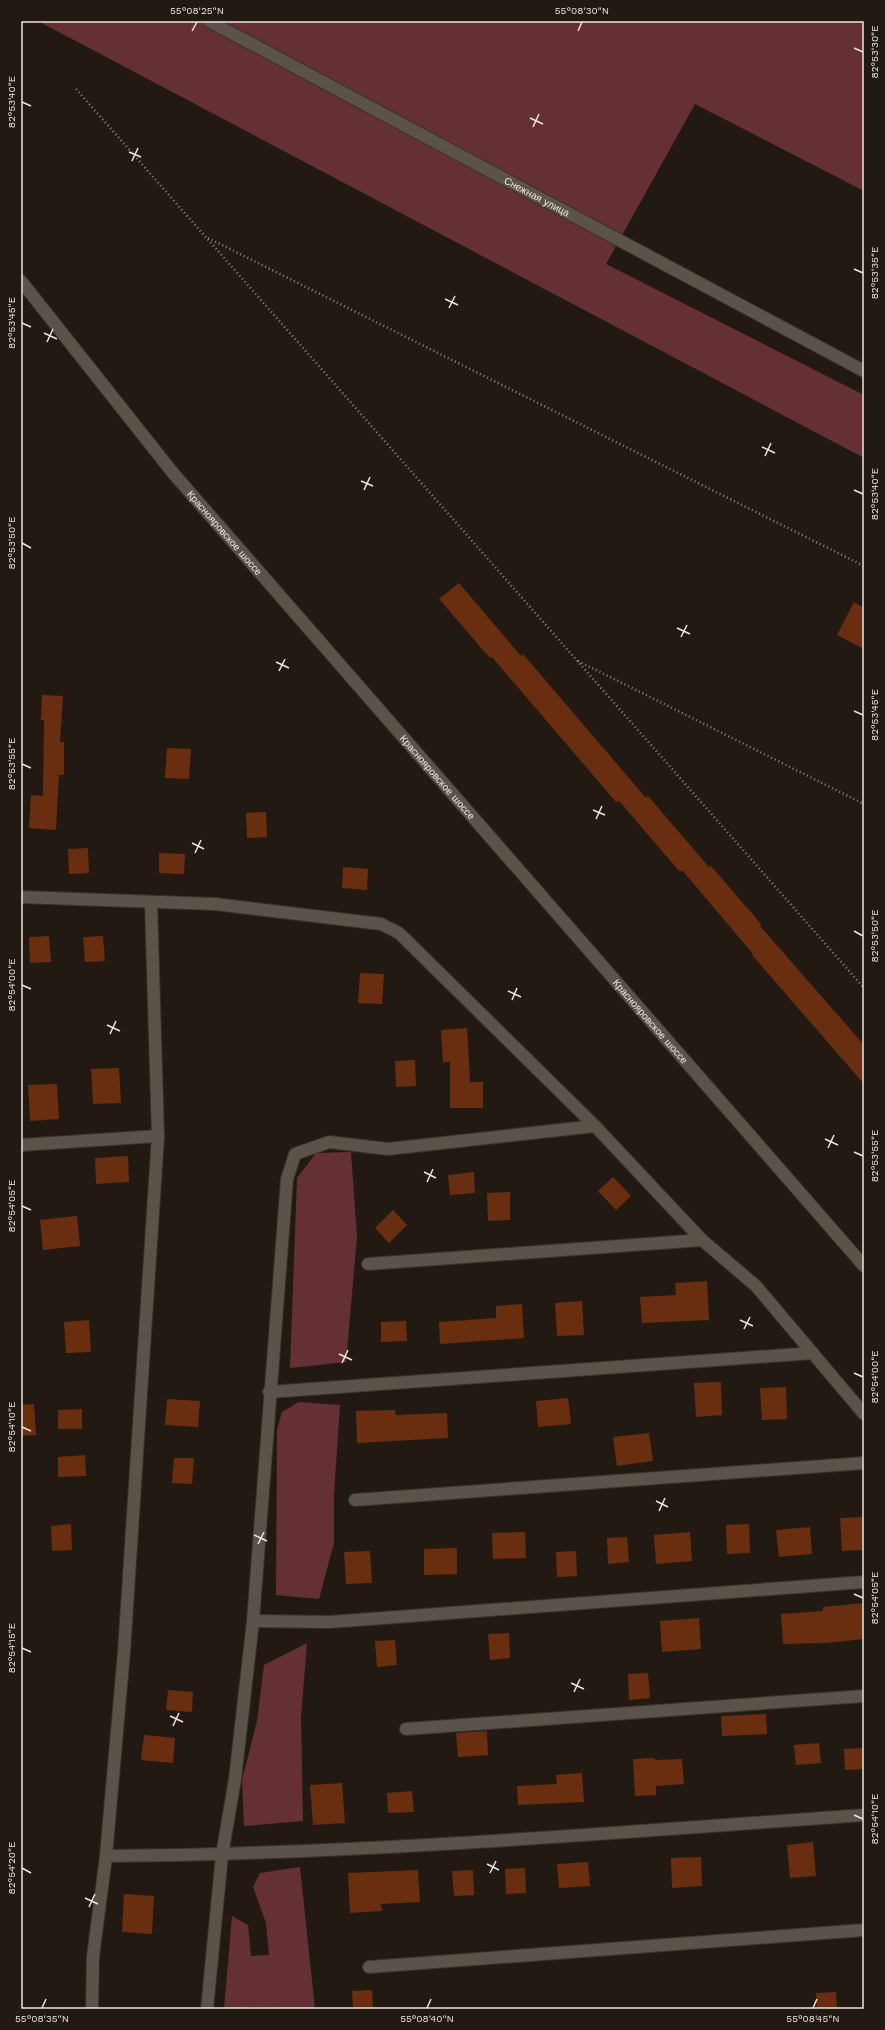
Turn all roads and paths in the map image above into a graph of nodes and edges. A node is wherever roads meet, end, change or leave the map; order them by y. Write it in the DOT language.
graph roads {
  1 [pos="210,21"];
  2 [pos="76,89"];
  3 [pos="206,237"];
  4 [pos="21,281"];
  5 [pos="864,371"];
  6 [pos="864,566"];
  7 [pos="576,660"];
  8 [pos="864,804"];
  9 [pos="21,897"];
  10 [pos="151,903"];
  11 [pos="864,988"];
  12 [pos="595,1126"];
  13 [pos="158,1136"];
  14 [pos="21,1145"];
  15 [pos="702,1240"];
  16 [pos="368,1264"];
  17 [pos="864,1266"];
  18 [pos="813,1354"];
  19 [pos="269,1392"];
  20 [pos="864,1414"];
  21 [pos="864,1463"];
  22 [pos="355,1500"];
  23 [pos="864,1582"];
  24 [pos="253,1620"];
  25 [pos="864,1696"];
  26 [pos="406,1729"];
  27 [pos="864,1815"];
  28 [pos="222,1855"];
  29 [pos="106,1856"];
  30 [pos="864,1930"];
  31 [pos="368,1967"];
  32 [pos="92,2009"];
  33 [pos="207,2009"];
  1 -- 5 [label="street, Снежная улица"];
  2 -- 3 [label="path"];
  3 -- 6 [label="path"];
  3 -- 7 [label="path"];
  4 -- 17 [label="street, Краснояровское шоссе"];
  7 -- 8 [label="path"];
  7 -- 11 [label="path"];
  9 -- 10 [label="street"];
  10 -- 12 [label="street"];
  10 -- 13 [label="street"];
  12 -- 15 [label="street"];
  12 -- 19 [label="street"];
  13 -- 14 [label="street"];
  13 -- 29 [label="street"];
  15 -- 16 [label="street"];
  15 -- 18 [label="street"];
  18 -- 19 [label="street"];
  18 -- 20 [label="street"];
  19 -- 24 [label="street"];
  21 -- 22 [label="street"];
  23 -- 24 [label="street"];
  24 -- 28 [label="street"];
  25 -- 26 [label="street"];
  27 -- 28 [label="street"];
  28 -- 29 [label="street"];
  28 -- 33 [label="street"];
  29 -- 32 [label="street"];
  30 -- 31 [label="street"];
}
